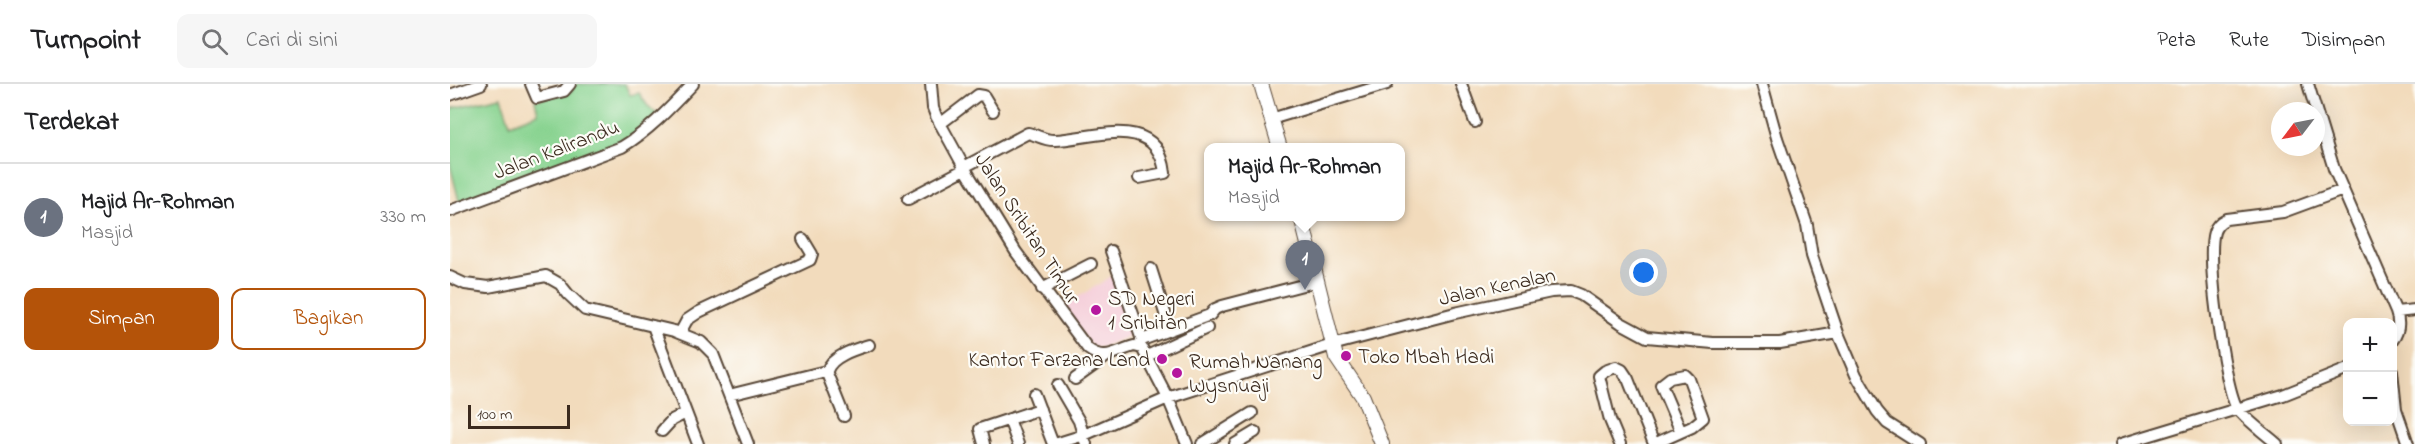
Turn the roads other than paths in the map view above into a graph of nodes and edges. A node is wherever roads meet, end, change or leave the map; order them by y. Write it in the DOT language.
graph roads {
  1 [pos="481,84"];
  2 [pos="531,84"];
  3 [pos="570,84"];
  4 [pos="693,84"];
  5 [pos="931,84"];
  6 [pos="1261,84"];
  7 [pos="1387,84"];
  8 [pos="1461,84"];
  9 [pos="1762,84"];
  10 [pos="2308,84"];
  11 [pos="1367,87"];
  12 [pos="450,94"];
  13 [pos="993,111"];
  14 [pos="1271,119"];
  15 [pos="1475,122"];
  16 [pos="940,124"];
  17 [pos="1279,143"];
  18 [pos="965,168"];
  19 [pos="1138,178"];
  20 [pos="2343,190"];
  21 [pos="908,199"];
  22 [pos="450,211"];
  23 [pos="1301,221"];
  24 [pos="803,239"];
  25 [pos="1112,251"];
  26 [pos="1091,264"];
  27 [pos="1151,269"];
  28 [pos="450,277"];
  29 [pos="1318,281"];
  30 [pos="1042,289"];
  31 [pos="2415,310"];
  32 [pos="2396,312"];
  33 [pos="1185,323"];
  34 [pos="653,326"];
  35 [pos="1207,328"];
  36 [pos="1170,329"];
  37 [pos="680,333"];
  38 [pos="1838,333"];
  39 [pos="2397,333"];
  40 [pos="1190,336"];
  41 [pos="1140,343"];
  42 [pos="869,345"];
  43 [pos="1332,345"];
  44 [pos="1107,356"];
  45 [pos="1147,356"];
  46 [pos="827,371"];
  47 [pos="2343,371"];
  48 [pos="2392,372"];
  49 [pos="1075,379"];
  50 [pos="1058,385"];
  51 [pos="1034,394"];
  52 [pos="729,395"];
  53 [pos="1168,398"];
  54 [pos="2237,408"];
  55 [pos="1040,409"];
  56 [pos="686,413"];
  57 [pos="1252,413"];
  58 [pos="844,416"];
  59 [pos="1009,419"];
  60 [pos="662,431"];
  61 [pos="1255,432"];
  62 [pos="1681,432"];
  63 [pos="1085,439"];
  64 [pos="698,444"];
  65 [pos="748,444"];
  66 [pos="984,444"];
  67 [pos="1018,444"];
  68 [pos="1054,444"];
  69 [pos="1186,444"];
  70 [pos="1202,444"];
  71 [pos="1234,444"];
  72 [pos="1382,444"];
  73 [pos="1620,444"];
  74 [pos="1654,444"];
  75 [pos="1920,444"];
  76 [pos="2121,444"];
  77 [pos="2277,444"];
  78 [pos="2408,444"];
  1 -- 12 [label="street"];
  2 -- 3 [label="street"];
  4 -- 22 [label="street, Jalan Kalirandu"];
  5 -- 16 [label="street, Jalan Sribitan Timur"];
  6 -- 14 [label="main road"];
  7 -- 11 [label="street"];
  8 -- 15 [label="street"];
  9 -- 38 [label="street"];
  10 -- 20 [label="street"];
  11 -- 14 [label="street"];
  13 -- 16 [label="street"];
  14 -- 17 [label="main road"];
  16 -- 18 [label="street, Jalan Sribitan Timur"];
  18 -- 19 [label="street"];
  18 -- 21 [label="street"];
  18 -- 30 [label="street, Jalan Sribitan Timur"];
  20 -- 32 [label="street"];
  20 -- 54 [label="street"];
  23 -- 29 [label="main road"];
  24 -- 37 [label="street"];
  25 -- 41 [label="street"];
  26 -- 30 [label="street"];
  27 -- 36 [label="street"];
  28 -- 34 [label="street"];
  29 -- 33 [label="street"];
  29 -- 43 [label="main road"];
  30 -- 44 [label="street, Jalan Sribitan Timur"];
  31 -- 32 [label="street"];
  32 -- 39 [label="street"];
  33 -- 36 [label="street"];
  33 -- 40 [label="street"];
  34 -- 37 [label="street"];
  34 -- 56 [label="street"];
  35 -- 40 [label="street"];
  36 -- 41 [label="street"];
  37 -- 52 [label="street"];
  38 -- 43 [label="street, Jalan Kenalan"];
  38 -- 75 [label="street"];
  40 -- 45 [label="street"];
  41 -- 44 [label="street"];
  41 -- 45 [label="street"];
  42 -- 46 [label="street"];
  43 -- 53 [label="street, Jalan Kenalan"];
  43 -- 72 [label="main road"];
  44 -- 49 [label="street"];
  45 -- 53 [label="street"];
  46 -- 52 [label="street"];
  46 -- 58 [label="street"];
  47 -- 54 [label="street"];
  48 -- 78 [label="street"];
  50 -- 63 [label="street"];
  51 -- 55 [label="street"];
  52 -- 65 [label="street"];
  53 -- 63 [label="street, Jalan Kenalan"];
  53 -- 69 [label="street"];
  54 -- 76 [label="street"];
  54 -- 77 [label="street"];
  55 -- 59 [label="street"];
  55 -- 68 [label="street"];
  56 -- 60 [label="street"];
  56 -- 64 [label="street"];
  57 -- 70 [label="street"];
  59 -- 66 [label="street"];
  59 -- 67 [label="street"];
  61 -- 71 [label="street"];
  62 -- 62 [label="street"];
  62 -- 74 [label="street"];
  63 -- 68 [label="street, Jalan Kenalan"];
  73 -- 74 [label="street"];
}
